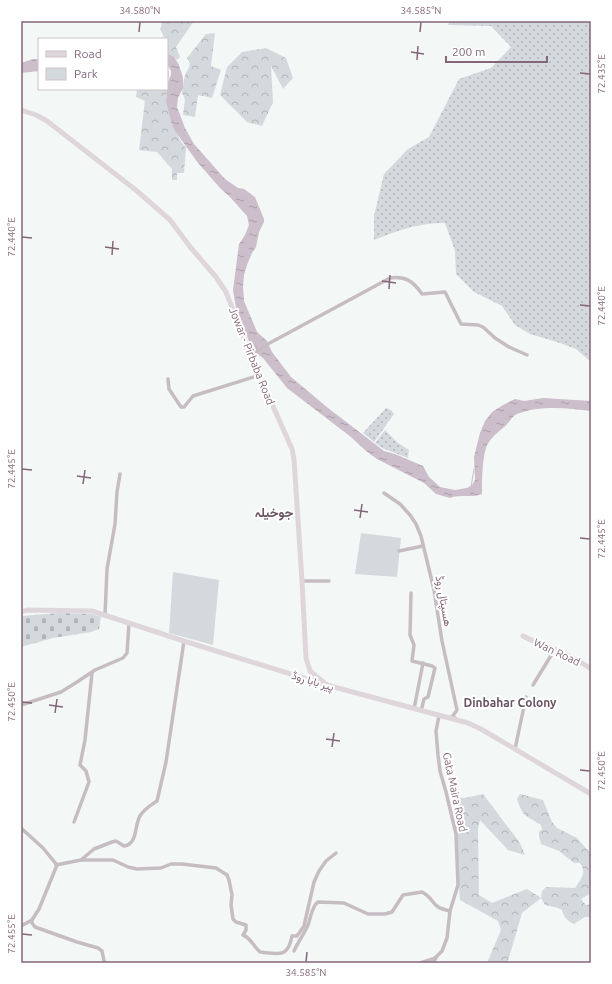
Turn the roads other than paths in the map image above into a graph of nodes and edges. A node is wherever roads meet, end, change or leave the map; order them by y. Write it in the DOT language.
graph roads {
  1 [pos="22,110"];
  2 [pos="251,354"];
  3 [pos="527,355"];
  4 [pos="260,375"];
  5 [pos="168,379"];
  6 [pos="120,474"];
  7 [pos="384,493"];
  8 [pos="423,546"];
  9 [pos="399,551"];
  10 [pos="302,581"];
  11 [pos="329,581"];
  12 [pos="411,593"];
  13 [pos="21,612"];
  14 [pos="105,615"];
  15 [pos="129,623"];
  16 [pos="523,636"];
  17 [pos="184,641"];
  18 [pos="555,650"];
  19 [pos="423,663"];
  20 [pos="308,666"];
  21 [pos="591,669"];
  22 [pos="92,673"];
  23 [pos="300,677"];
  24 [pos="533,685"];
  25 [pos="328,686"];
  26 [pos="417,694"];
  27 [pos="526,697"];
  28 [pos="424,699"];
  29 [pos="21,705"];
  30 [pos="414,709"];
  31 [pos="422,711"];
  32 [pos="439,716"];
  33 [pos="460,721"];
  34 [pos="515,749"];
  35 [pos="591,794"];
  36 [pos="74,822"];
  37 [pos="21,828"];
  38 [pos="336,853"];
  39 [pos="82,860"];
  40 [pos="56,865"];
  41 [pos="450,911"];
  42 [pos="32,920"];
  43 [pos="21,926"];
  44 [pos="294,951"];
  45 [pos="436,958"];
  46 [pos="106,963"];
  47 [pos="420,963"];
  48 [pos="434,963"];
  1 -- 2 [label="main road, Jowar - Pirbaba Road"];
  2 -- 3 [label="street"];
  2 -- 4 [label="main road, Jowar - Pirbaba Road"];
  4 -- 5 [label="street"];
  4 -- 10 [label="main road, Jowar - Pirbaba Road"];
  6 -- 14 [label="street"];
  7 -- 8 [label="street, ھسپتال روڈ"];
  8 -- 9 [label="street"];
  8 -- 33 [label="street, ھسپتال روڈ"];
  10 -- 11 [label="street"];
  10 -- 20 [label="main road, Jowar - Pirbaba Road"];
  12 -- 19 [label="street"];
  13 -- 14 [label="main road, پیر بابا روڈ"];
  14 -- 15 [label="main road, پیر بابا روڈ"];
  15 -- 17 [label="main road, پیر بابا روڈ"];
  15 -- 22 [label="street"];
  16 -- 18 [label="main road, Wan Road"];
  17 -- 23 [label="main road, پیر بابا روڈ"];
  17 -- 39 [label="street"];
  18 -- 21 [label="main road, Wan Road"];
  18 -- 24 [label="street"];
  19 -- 26 [label="street"];
  19 -- 28 [label="street"];
  20 -- 23 [label="main road"];
  20 -- 25 [label="main road"];
  22 -- 29 [label="street"];
  22 -- 36 [label="street"];
  23 -- 25 [label="main road, پیر بابا روڈ"];
  25 -- 30 [label="main road, پیر بابا روڈ"];
  26 -- 28 [label="street"];
  26 -- 30 [label="street"];
  27 -- 34 [label="street"];
  28 -- 31 [label="street"];
  30 -- 31 [label="main road, پیر بابا روڈ"];
  31 -- 32 [label="main road, پیر بابا روڈ"];
  32 -- 33 [label="main road, پیر بابا روڈ"];
  32 -- 41 [label="street, Gata Maira Road"];
  33 -- 34 [label="main road, پیر بابا روڈ"];
  34 -- 35 [label="main road, پیر بابا روڈ"];
  37 -- 40 [label="street"];
  38 -- 39 [label="street"];
  39 -- 40 [label="street"];
  40 -- 42 [label="street"];
  41 -- 44 [label="street"];
  41 -- 45 [label="street, Gata Maira Road"];
  42 -- 43 [label="street"];
  42 -- 46 [label="street"];
  45 -- 47 [label="street"];
  45 -- 48 [label="street, Gata Maira Road"];
}
